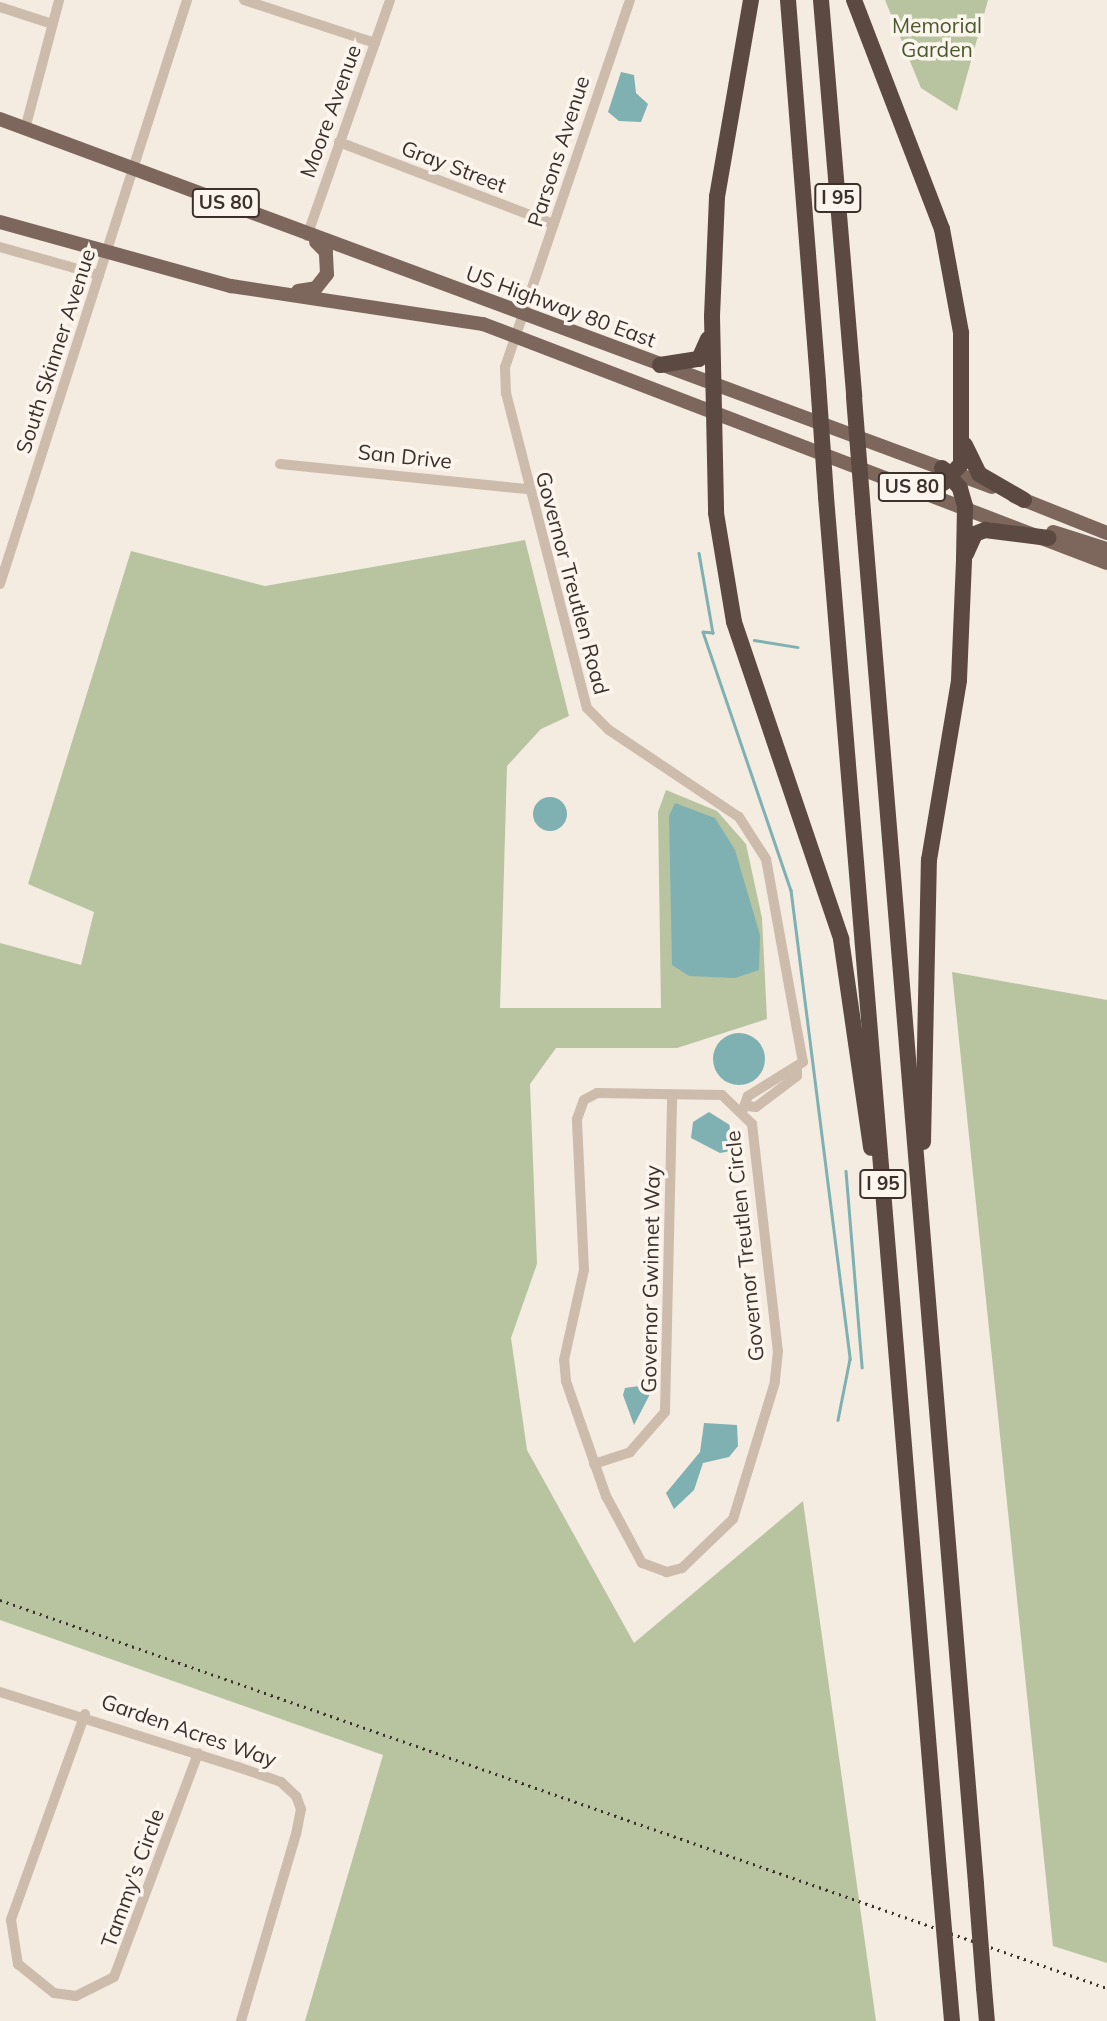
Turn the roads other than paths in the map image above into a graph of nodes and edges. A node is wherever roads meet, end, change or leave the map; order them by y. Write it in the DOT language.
graph roads {
  1 [pos="59,0"];
  2 [pos="187,0"];
  3 [pos="244,0"];
  4 [pos="390,0"];
  5 [pos="630,0"];
  6 [pos="751,0"];
  7 [pos="788,0"];
  8 [pos="821,0"];
  9 [pos="854,0"];
  10 [pos="0,7"];
  11 [pos="52,24"];
  12 [pos="375,43"];
  13 [pos="0,119"];
  14 [pos="26,129"];
  15 [pos="339,142"];
  16 [pos="133,169"];
  17 [pos="0,222"];
  18 [pos="555,224"];
  19 [pos="307,236"];
  20 [pos="0,247"];
  21 [pos="107,254"];
  22 [pos="99,275"];
  23 [pos="276,292"];
  24 [pos="523,315"];
  25 [pos="712,316"];
  26 [pos="517,338"];
  27 [pos="660,365"];
  28 [pos="713,385"];
  29 [pos="716,414"];
  30 [pos="963,430"];
  31 [pos="280,464"];
  32 [pos="950,473"];
  33 [pos="912,487"];
  34 [pos="527,489"];
  35 [pos="1024,500"];
  36 [pos="965,506"];
  37 [pos="1007,521"];
  38 [pos="1107,533"];
  39 [pos="1048,538"];
  40 [pos="1107,549"];
  41 [pos="4,555"];
  42 [pos="964,559"];
  43 [pos="1107,563"];
  44 [pos="0,583"];
  45 [pos="797,1066"];
  46 [pos="778,1073"];
  47 [pos="786,1083"];
  48 [pos="672,1096"];
  49 [pos="745,1108"];
  50 [pos="920,1203"];
  51 [pos="889,1255"];
  52 [pos="594,1464"];
  53 [pos="0,1692"];
  54 [pos="85,1714"];
  55 [pos="198,1753"];
  56 [pos="240,2021"];
  57 [pos="952,2021"];
  58 [pos="987,2021"];
  1 -- 11 [label="street"];
  2 -- 16 [label="street, South Skinner Avenue"];
  3 -- 12 [label="street"];
  4 -- 12 [label="street, Moore Avenue"];
  5 -- 18 [label="street, Parsons Avenue"];
  6 -- 25 [label="highway"];
  7 -- 51 [label="highway, I 95, bridge"];
  8 -- 50 [label="highway, I 95, bridge"];
  9 -- 30 [label="highway"];
  10 -- 11 [label="street"];
  11 -- 14 [label="street"];
  12 -- 15 [label="street, Moore Avenue"];
  13 -- 14 [label="main road, US Highway 80 East / US 80"];
  14 -- 16 [label="main road, US Highway 80 East / US 80"];
  15 -- 18 [label="street, Gray Street"];
  15 -- 19 [label="street, Moore Avenue"];
  16 -- 19 [label="main road, US Highway 80 East / US 80"];
  16 -- 21 [label="street, South Skinner Avenue"];
  17 -- 21 [label="main road, US Highway 80 East / US 80"];
  18 -- 24 [label="street, Parsons Avenue"];
  19 -- 23 [label="main road"];
  19 -- 24 [label="main road, US Highway 80 East / US 80"];
  20 -- 22 [label="street"];
  21 -- 22 [label="street, South Skinner Avenue"];
  21 -- 23 [label="main road, US Highway 80 East / US 80"];
  22 -- 41 [label="street, South Skinner Avenue"];
  23 -- 26 [label="main road, US Highway 80 East / US 80"];
  24 -- 26 [label="street, Governor Treutlen Road"];
  24 -- 27 [label="main road, US Highway 80 East / US 80"];
  25 -- 27 [label="highway"];
  25 -- 28 [label="highway"];
  26 -- 29 [label="main road, US Highway 80 East / US 80"];
  26 -- 34 [label="street, Governor Treutlen Road"];
  27 -- 28 [label="main road, US Highway 80 East / US 80"];
  28 -- 29 [label="highway"];
  28 -- 32 [label="main road, US Highway 80 East / US 80"];
  29 -- 33 [label="main road, US Highway 80 East / US 80"];
  29 -- 51 [label="highway"];
  30 -- 32 [label="highway"];
  30 -- 35 [label="highway"];
  31 -- 34 [label="street, San Drive"];
  32 -- 33 [label="highway"];
  32 -- 35 [label="main road, US Highway 80 East / US 80"];
  32 -- 36 [label="highway"];
  33 -- 36 [label="main road, US Highway 80 East / US 80"];
  34 -- 45 [label="street, Governor Treutlen Road"];
  35 -- 38 [label="main road, US Highway 80 East / US 80"];
  36 -- 37 [label="main road, US Highway 80 East / US 80"];
  36 -- 42 [label="highway"];
  37 -- 39 [label="main road, US Highway 80 East / US 80"];
  37 -- 40 [label="main road"];
  39 -- 42 [label="highway"];
  39 -- 43 [label="main road, US Highway 80 East / US 80"];
  41 -- 44 [label="street, South Skinner Avenue"];
  42 -- 50 [label="highway"];
  45 -- 46 [label="street"];
  45 -- 47 [label="street, Governor Treutlen Road"];
  46 -- 47 [label="street"];
  46 -- 49 [label="street"];
  47 -- 49 [label="street, Governor Treutlen Road"];
  48 -- 49 [label="street, Governor Treutlen Circle"];
  48 -- 52 [label="street, Governor Gwinnet Way"];
  48 -- 52 [label="street, Governor Treutlen Circle"];
  49 -- 52 [label="street, Governor Treutlen Circle"];
  50 -- 58 [label="highway, I 95, bridge"];
  51 -- 57 [label="highway, I 95, bridge"];
  53 -- 54 [label="street, Garden Acres Way"];
  54 -- 55 [label="street, Garden Acres Way"];
  54 -- 55 [label="street, Tammy's Circle"];
  55 -- 56 [label="street, Garden Acres Way"];
}
